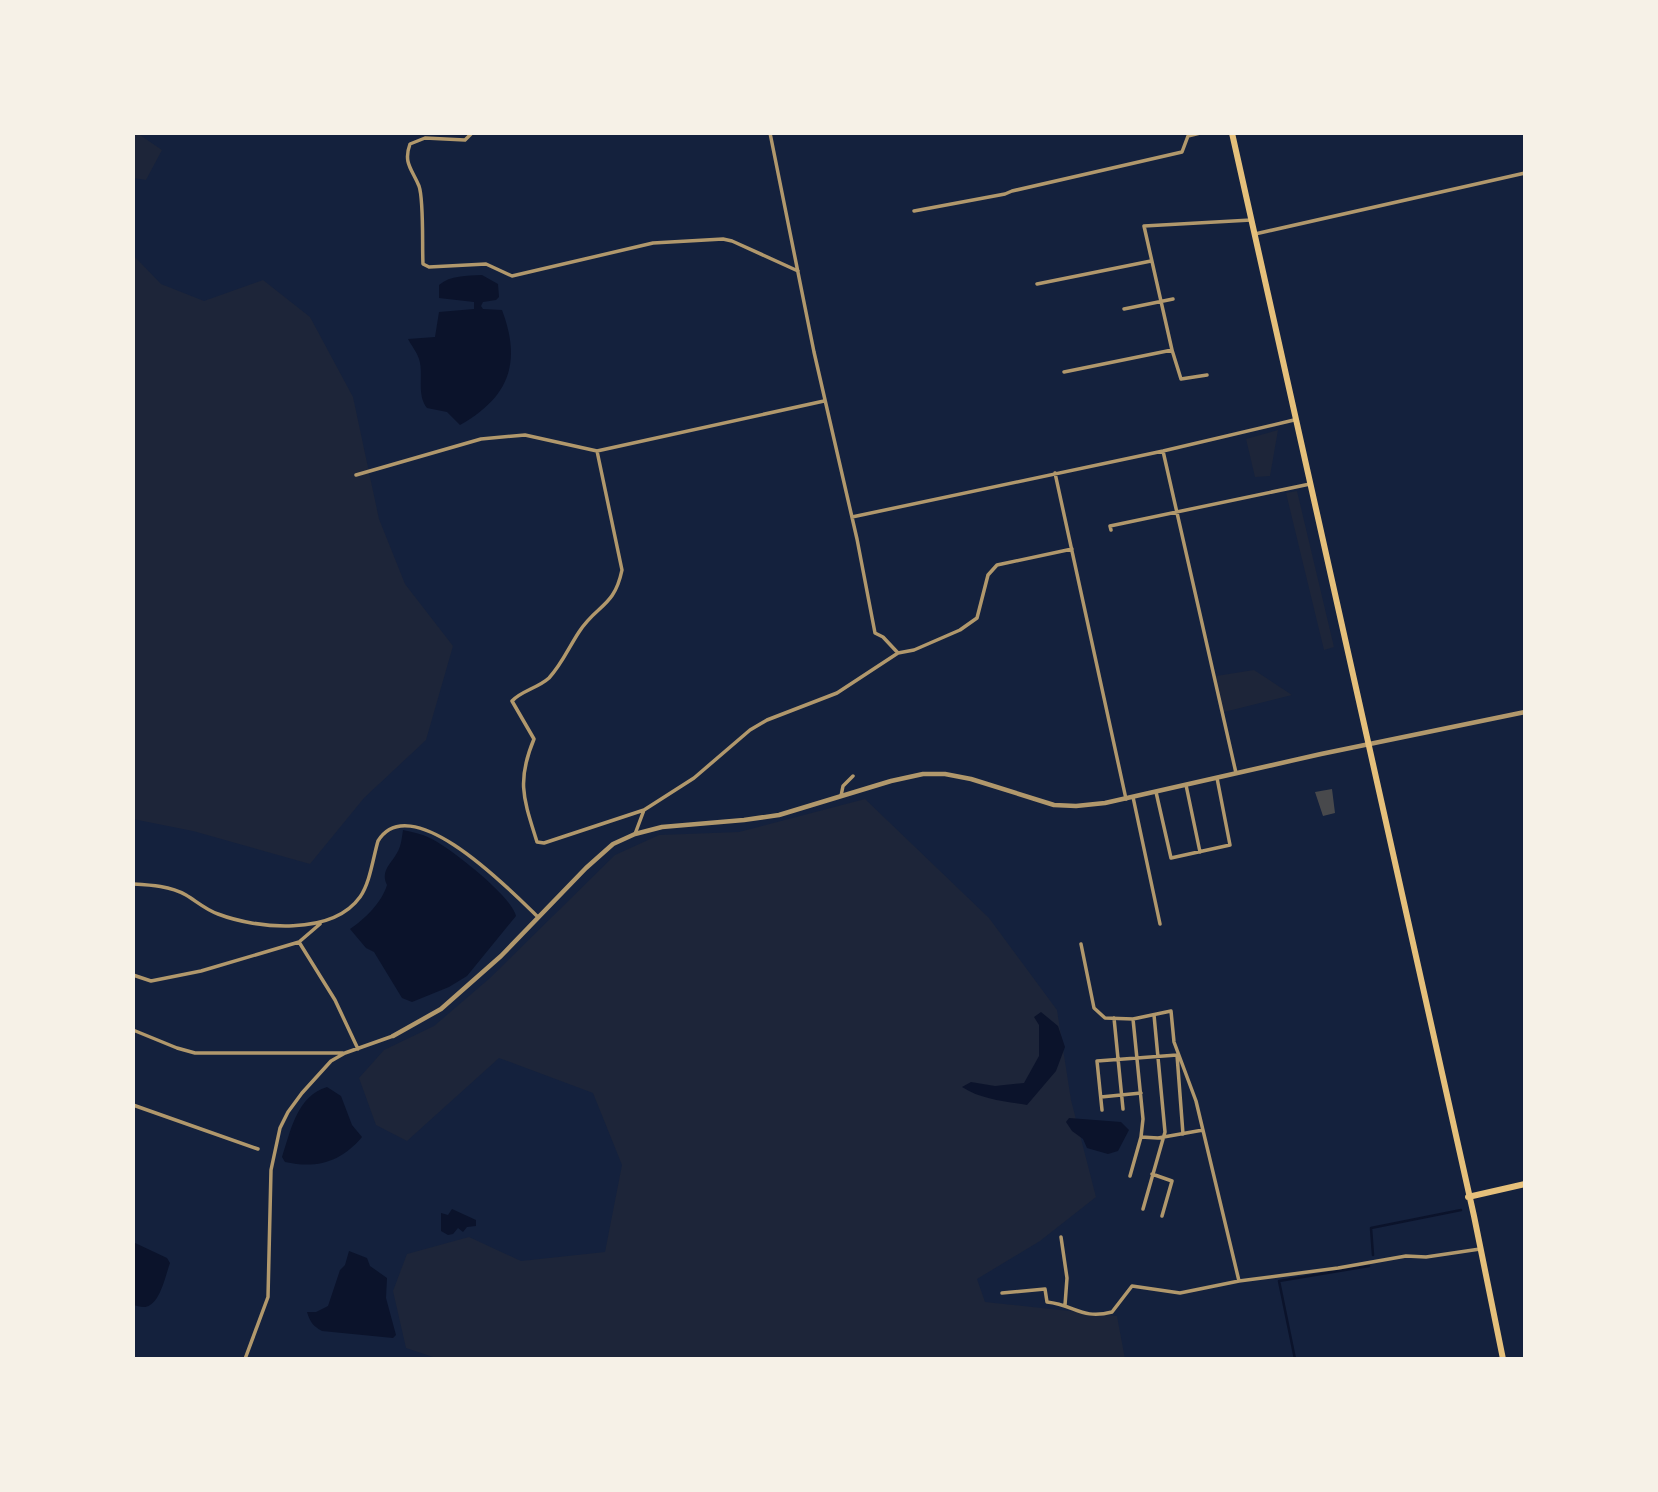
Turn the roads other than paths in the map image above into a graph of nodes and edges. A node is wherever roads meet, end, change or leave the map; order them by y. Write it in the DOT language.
graph roads {
  1 [pos="472,133"];
  2 [pos="770,133"];
  3 [pos="1200,133"];
  4 [pos="1232,133"];
  5 [pos="1525,173"];
  6 [pos="914,211"];
  7 [pos="1251,220"];
  8 [pos="1255,234"];
  9 [pos="1151,261"];
  10 [pos="798,271"];
  11 [pos="1037,284"];
  12 [pos="1173,299"];
  13 [pos="1160,302"];
  14 [pos="1124,309"];
  15 [pos="1172,350"];
  16 [pos="1065,372"];
  17 [pos="1207,375"];
  18 [pos="825,401"];
  19 [pos="1296,420"];
  20 [pos="1163,451"];
  21 [pos="597,452"];
  22 [pos="1055,473"];
  23 [pos="356,475"];
  24 [pos="1310,484"];
  25 [pos="1176,512"];
  26 [pos="852,517"];
  27 [pos="1111,530"];
  28 [pos="1072,549"];
  29 [pos="898,653"];
  30 [pos="1525,712"];
  31 [pos="1367,745"];
  32 [pos="1236,774"];
  33 [pos="853,776"];
  34 [pos="1217,778"];
  35 [pos="1186,785"];
  36 [pos="1156,792"];
  37 [pos="841,796"];
  38 [pos="1133,797"];
  39 [pos="1126,799"];
  40 [pos="644,810"];
  41 [pos="635,834"];
  42 [pos="1200,852"];
  43 [pos="133,884"];
  44 [pos="538,917"];
  45 [pos="323,922"];
  46 [pos="1160,924"];
  47 [pos="299,942"];
  48 [pos="1081,944"];
  49 [pos="133,975"];
  50 [pos="1154,1015"];
  51 [pos="1114,1018"];
  52 [pos="1133,1019"];
  53 [pos="133,1030"];
  54 [pos="393,1036"];
  55 [pos="1176,1046"];
  56 [pos="358,1049"];
  57 [pos="345,1053"];
  58 [pos="1177,1055"];
  59 [pos="1157,1057"];
  60 [pos="1137,1059"];
  61 [pos="1118,1060"];
  62 [pos="1141,1093"];
  63 [pos="1122,1095"];
  64 [pos="1101,1097"];
  65 [pos="133,1105"];
  66 [pos="1123,1109"];
  67 [pos="1102,1110"];
  68 [pos="1203,1130"];
  69 [pos="1183,1134"];
  70 [pos="1141,1137"];
  71 [pos="1163,1137"];
  72 [pos="258,1149"];
  73 [pos="1152,1174"];
  74 [pos="1130,1176"];
  75 [pos="1525,1184"];
  76 [pos="1468,1197"];
  77 [pos="1143,1209"];
  78 [pos="1162,1216"];
  79 [pos="1061,1237"];
  80 [pos="1480,1249"];
  81 [pos="1239,1281"];
  82 [pos="1002,1293"];
  83 [pos="1065,1306"];
  84 [pos="245,1359"];
  85 [pos="1503,1359"];
  1 -- 10 [label="street"];
  2 -- 10 [label="street"];
  3 -- 6 [label="street"];
  4 -- 7 [label="main road"];
  5 -- 8 [label="street"];
  7 -- 8 [label="main road"];
  7 -- 9 [label="street"];
  8 -- 19 [label="main road"];
  9 -- 11 [label="street"];
  9 -- 13 [label="street"];
  10 -- 18 [label="street"];
  12 -- 13 [label="street"];
  13 -- 14 [label="street"];
  13 -- 15 [label="street"];
  15 -- 16 [label="street"];
  15 -- 17 [label="street"];
  18 -- 21 [label="street"];
  18 -- 26 [label="street"];
  19 -- 20 [label="street"];
  19 -- 24 [label="main road"];
  20 -- 22 [label="street"];
  20 -- 25 [label="street"];
  21 -- 23 [label="street"];
  21 -- 40 [label="street"];
  22 -- 26 [label="street"];
  22 -- 28 [label="street"];
  24 -- 25 [label="street"];
  24 -- 31 [label="main road"];
  25 -- 27 [label="street"];
  25 -- 32 [label="street"];
  26 -- 29 [label="street"];
  28 -- 29 [label="street"];
  28 -- 39 [label="street"];
  29 -- 40 [label="street"];
  30 -- 31 [label="street"];
  31 -- 32 [label="street"];
  31 -- 76 [label="main road"];
  32 -- 34 [label="street"];
  33 -- 37 [label="street"];
  34 -- 35 [label="street"];
  34 -- 42 [label="street"];
  35 -- 36 [label="street"];
  35 -- 42 [label="street"];
  36 -- 38 [label="street"];
  36 -- 42 [label="street"];
  37 -- 39 [label="street"];
  37 -- 41 [label="street"];
  38 -- 39 [label="street"];
  38 -- 46 [label="street"];
  40 -- 41 [label="street"];
  41 -- 44 [label="street"];
  43 -- 45 [label="street"];
  44 -- 45 [label="street"];
  44 -- 54 [label="street"];
  45 -- 47 [label="street"];
  47 -- 49 [label="street"];
  47 -- 56 [label="street"];
  48 -- 51 [label="street"];
  50 -- 52 [label="street"];
  50 -- 55 [label="street"];
  50 -- 59 [label="street"];
  51 -- 52 [label="street"];
  51 -- 61 [label="street"];
  52 -- 60 [label="street"];
  53 -- 57 [label="street"];
  54 -- 56 [label="street"];
  55 -- 58 [label="street"];
  55 -- 68 [label="street"];
  56 -- 57 [label="street"];
  57 -- 84 [label="street"];
  58 -- 59 [label="street"];
  58 -- 69 [label="street"];
  59 -- 60 [label="street"];
  59 -- 71 [label="street"];
  60 -- 61 [label="street"];
  60 -- 62 [label="street"];
  61 -- 63 [label="street"];
  61 -- 64 [label="street"];
  62 -- 63 [label="street"];
  62 -- 70 [label="street"];
  63 -- 64 [label="street"];
  63 -- 66 [label="street"];
  64 -- 67 [label="street"];
  65 -- 72 [label="street"];
  68 -- 69 [label="street"];
  68 -- 81 [label="street"];
  69 -- 71 [label="street"];
  70 -- 71 [label="street"];
  70 -- 74 [label="street"];
  71 -- 73 [label="street"];
  73 -- 77 [label="street"];
  73 -- 78 [label="street"];
  75 -- 76 [label="main road"];
  76 -- 80 [label="main road"];
  79 -- 83 [label="street"];
  80 -- 81 [label="street"];
  80 -- 85 [label="main road"];
  81 -- 83 [label="street"];
  82 -- 83 [label="street"];
}
